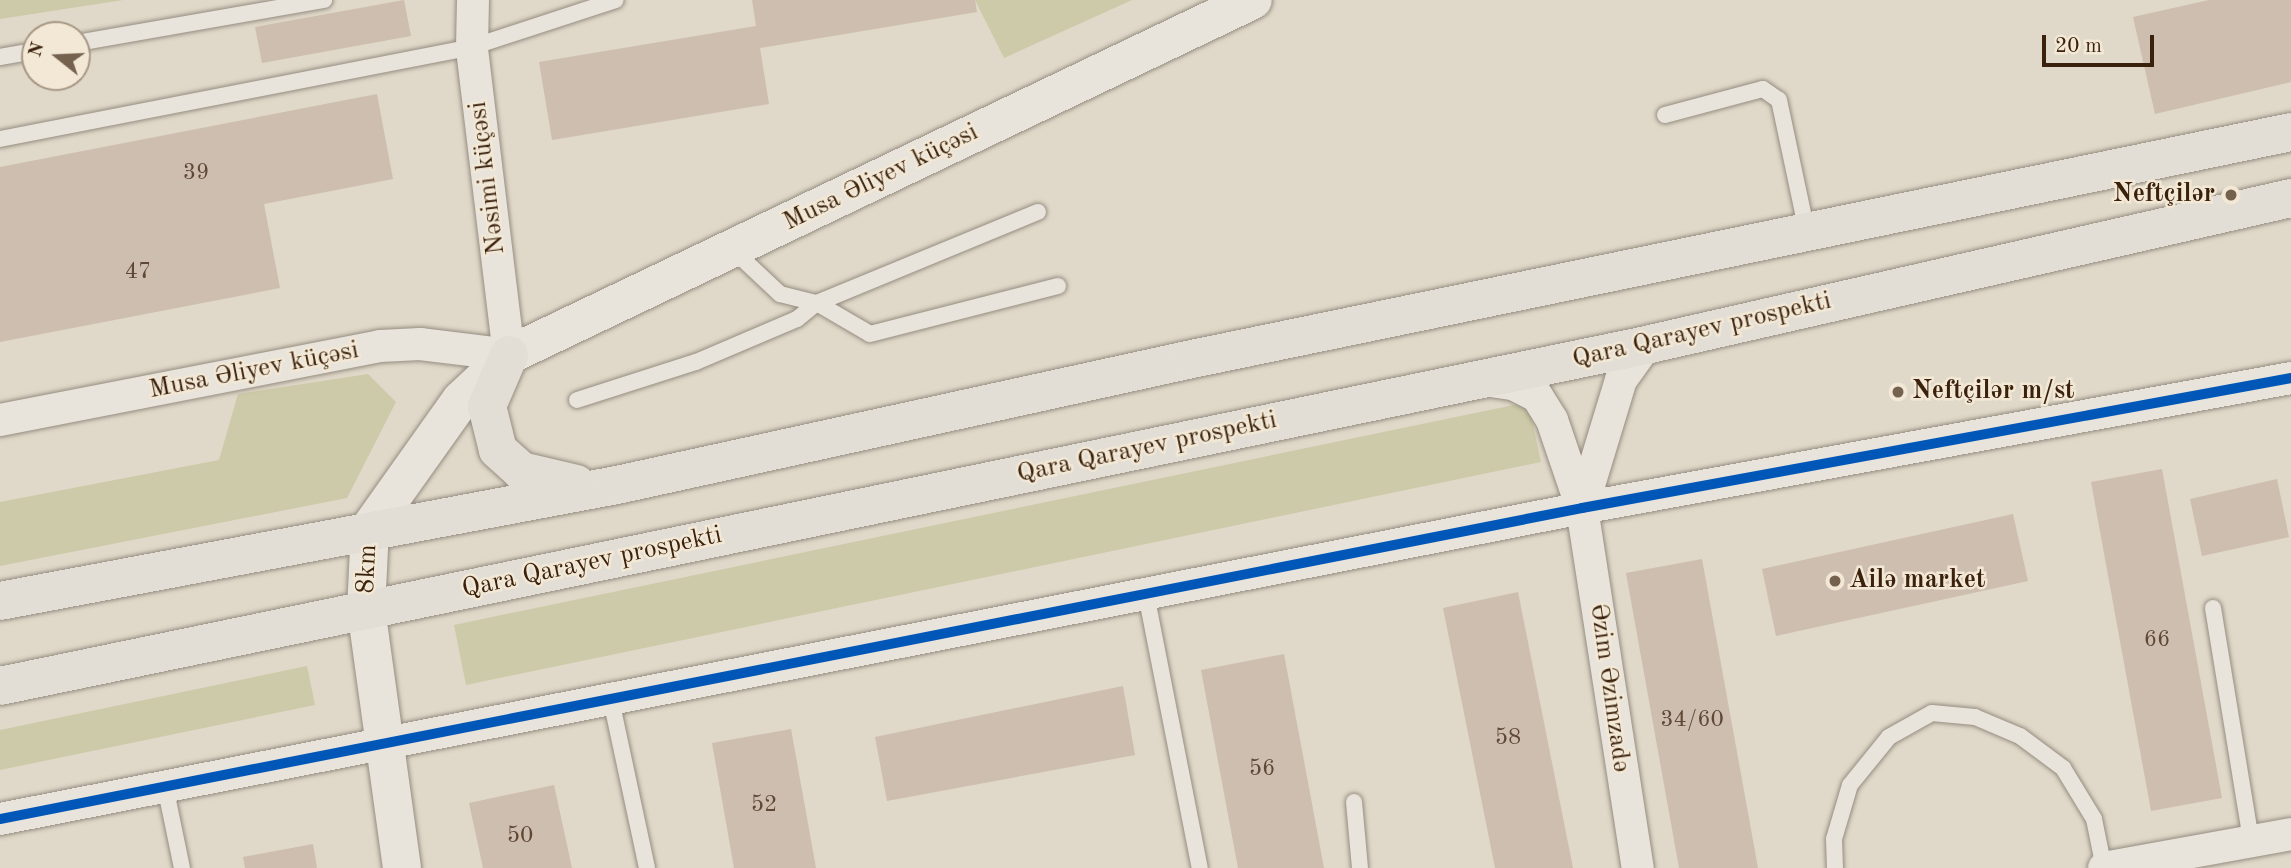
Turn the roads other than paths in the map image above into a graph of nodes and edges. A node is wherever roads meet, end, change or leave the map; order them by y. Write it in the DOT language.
graph roads {
  1 [pos="324,0"];
  2 [pos="473,0"];
  3 [pos="616,0"];
  4 [pos="1253,0"];
  5 [pos="91,41"];
  6 [pos="472,47"];
  7 [pos="21,53"];
  8 [pos="0,57"];
  9 [pos="1665,115"];
  10 [pos="2291,132"];
  11 [pos="0,139"];
  12 [pos="2291,198"];
  13 [pos="1038,212"];
  14 [pos="1807,232"];
  15 [pos="732,249"];
  16 [pos="1058,286"];
  17 [pos="817,303"];
  18 [pos="1647,345"];
  19 [pos="509,355"];
  20 [pos="2291,378"];
  21 [pos="1480,380"];
  22 [pos="577,400"];
  23 [pos="0,420"];
  24 [pos="617,485"];
  25 [pos="1582,508"];
  26 [pos="370,528"];
  27 [pos="1146,594"];
  28 [pos="0,601"];
  29 [pos="2214,608"];
  30 [pos="366,610"];
  31 [pos="0,686"];
  32 [pos="611,699"];
  33 [pos="381,745"];
  34 [pos="165,786"];
  35 [pos="1354,802"];
  36 [pos="0,819"];
  37 [pos="2291,834"];
  38 [pos="2251,841"];
  39 [pos="182,868"];
  40 [pos="402,868"];
  41 [pos="647,868"];
  42 [pos="1200,868"];
  43 [pos="1360,868"];
  44 [pos="1637,868"];
  45 [pos="1835,868"];
  46 [pos="2104,868"];
  1 -- 5 [label="lane"];
  2 -- 6 [label="street, Nəsimi küçəsi"];
  3 -- 6 [label="lane"];
  4 -- 15 [label="street, Musa Əliyev küçəsi"];
  6 -- 11 [label="lane"];
  6 -- 19 [label="street, Nəsimi küçəsi"];
  7 -- 8 [label="lane"];
  9 -- 14 [label="lane"];
  10 -- 14 [label="main road"];
  12 -- 18 [label="main road, Qara Qarayev prospekti"];
  13 -- 17 [label="lane"];
  14 -- 24 [label="main road"];
  15 -- 17 [label="lane"];
  15 -- 19 [label="street, Musa Əliyev küçəsi"];
  16 -- 17 [label="lane"];
  17 -- 22 [label="lane"];
  18 -- 21 [label="main road, Qara Qarayev prospekti"];
  18 -- 25 [label="street"];
  19 -- 23 [label="street, Musa Əliyev küçəsi"];
  19 -- 24 [label="main road"];
  19 -- 26 [label="street, Musa Əliyev küçəsi"];
  20 -- 25 [label="street"];
  21 -- 25 [label="street, Əzim Əzimzadə"];
  21 -- 30 [label="main road, Qara Qarayev prospekti"];
  24 -- 26 [label="main road"];
  25 -- 27 [label="street"];
  25 -- 44 [label="street, Əzim Əzimzadə"];
  26 -- 28 [label="main road"];
  26 -- 30 [label="street, 8km"];
  27 -- 32 [label="street"];
  27 -- 42 [label="lane"];
  29 -- 38 [label="lane"];
  30 -- 31 [label="main road, Qara Qarayev prospekti"];
  30 -- 33 [label="street"];
  32 -- 33 [label="street"];
  32 -- 41 [label="lane"];
  33 -- 34 [label="street"];
  33 -- 40 [label="street"];
  34 -- 36 [label="street"];
  34 -- 39 [label="lane"];
  35 -- 43 [label="lane"];
  37 -- 38 [label="street"];
  38 -- 46 [label="street"];
  45 -- 46 [label="lane"];
}
